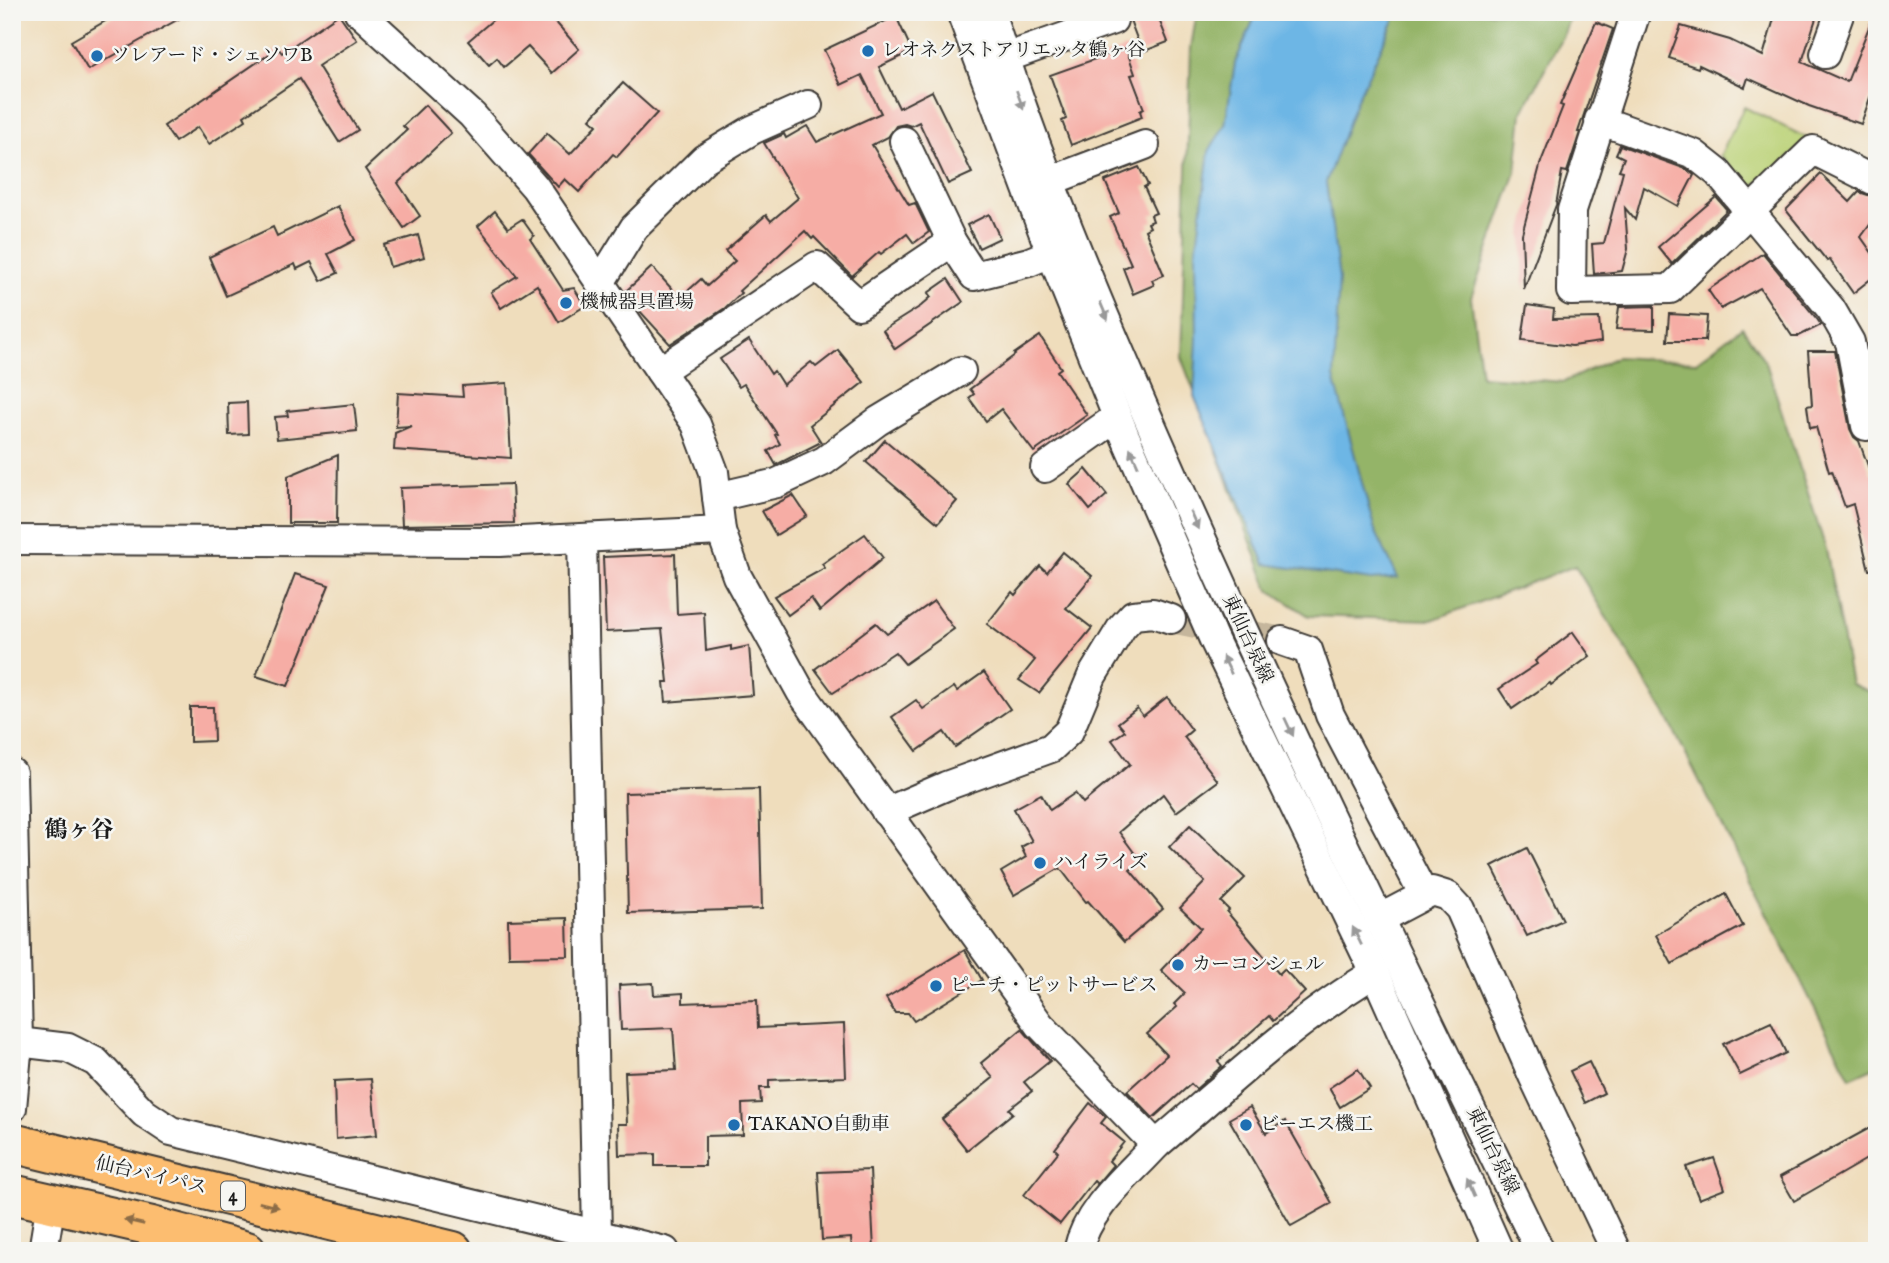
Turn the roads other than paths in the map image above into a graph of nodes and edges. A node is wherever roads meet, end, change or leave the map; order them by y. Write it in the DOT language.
graph roads {
  1 [pos="961,12"];
  2 [pos="990,12"];
  3 [pos="1636,12"];
  4 [pos="1840,12"];
  5 [pos="368,15"];
  6 [pos="1113,20"];
  7 [pos="1825,54"];
  8 [pos="1005,58"];
  9 [pos="808,105"];
  10 [pos="1599,120"];
  11 [pos="904,141"];
  12 [pos="1145,145"];
  13 [pos="1050,181"];
  14 [pos="1877,181"];
  15 [pos="1750,212"];
  16 [pos="952,242"];
  17 [pos="1051,253"];
  18 [pos="600,283"];
  19 [pos="961,370"];
  20 [pos="660,371"];
  21 [pos="1116,416"];
  22 [pos="1873,432"];
  23 [pos="1045,468"];
  24 [pos="717,497"];
  25 [pos="721,531"];
  26 [pos="582,539"];
  27 [pos="12,540"];
  28 [pos="1171,619"];
  29 [pos="1282,641"];
  30 [pos="12,773"];
  31 [pos="886,812"];
  32 [pos="1424,895"];
  33 [pos="1379,919"];
  34 [pos="1375,973"];
  35 [pos="15,1042"];
  36 [pos="12,1108"];
  37 [pos="12,1143"];
  38 [pos="1156,1145"];
  39 [pos="12,1194"];
  40 [pos="51,1202"];
  41 [pos="597,1234"];
  42 [pos="43,1251"];
  43 [pos="247,1251"];
  44 [pos="453,1251"];
  45 [pos="665,1251"];
  46 [pos="1079,1251"];
  47 [pos="1499,1251"];
  48 [pos="1540,1251"];
  49 [pos="1616,1251"];
  1 -- 17 [label="street"];
  2 -- 8 [label="street, 東仙台泉線"];
  3 -- 10 [label="street"];
  4 -- 7 [label="street"];
  5 -- 18 [label="street"];
  6 -- 8 [label="street"];
  8 -- 13 [label="street, 東仙台泉線, one-way"];
  9 -- 18 [label="street"];
  10 -- 15 [label="street"];
  10 -- 15 [label="street"];
  11 -- 16 [label="street"];
  12 -- 13 [label="street"];
  13 -- 33 [label="street, 東仙台泉線, one-way"];
  14 -- 15 [label="street"];
  15 -- 22 [label="street"];
  16 -- 17 [label="street"];
  16 -- 20 [label="street"];
  17 -- 21 [label="street"];
  18 -- 20 [label="street"];
  19 -- 24 [label="street"];
  20 -- 24 [label="street"];
  21 -- 23 [label="street"];
  34 -- 21 [label="street, one-way"];
  24 -- 25 [label="street"];
  25 -- 26 [label="street"];
  25 -- 31 [label="street"];
  26 -- 27 [label="street"];
  26 -- 41 [label="street"];
  28 -- 31 [label="street"];
  29 -- 32 [label="street"];
  30 -- 35 [label="street"];
  31 -- 38 [label="street"];
  32 -- 33 [label="street"];
  32 -- 49 [label="street"];
  33 -- 48 [label="street, 東仙台泉線"];
  34 -- 38 [label="street"];
  47 -- 34 [label="street, one-way"];
  35 -- 36 [label="street"];
  35 -- 41 [label="street"];
  37 -- 44 [label="highway, 仙台バイパス / 4, one-way"];
  38 -- 46 [label="street"];
  39 -- 40 [label="highway"];
  40 -- 42 [label="street"];
  43 -- 40 [label="highway, one-way"];
  41 -- 45 [label="street"];
}
